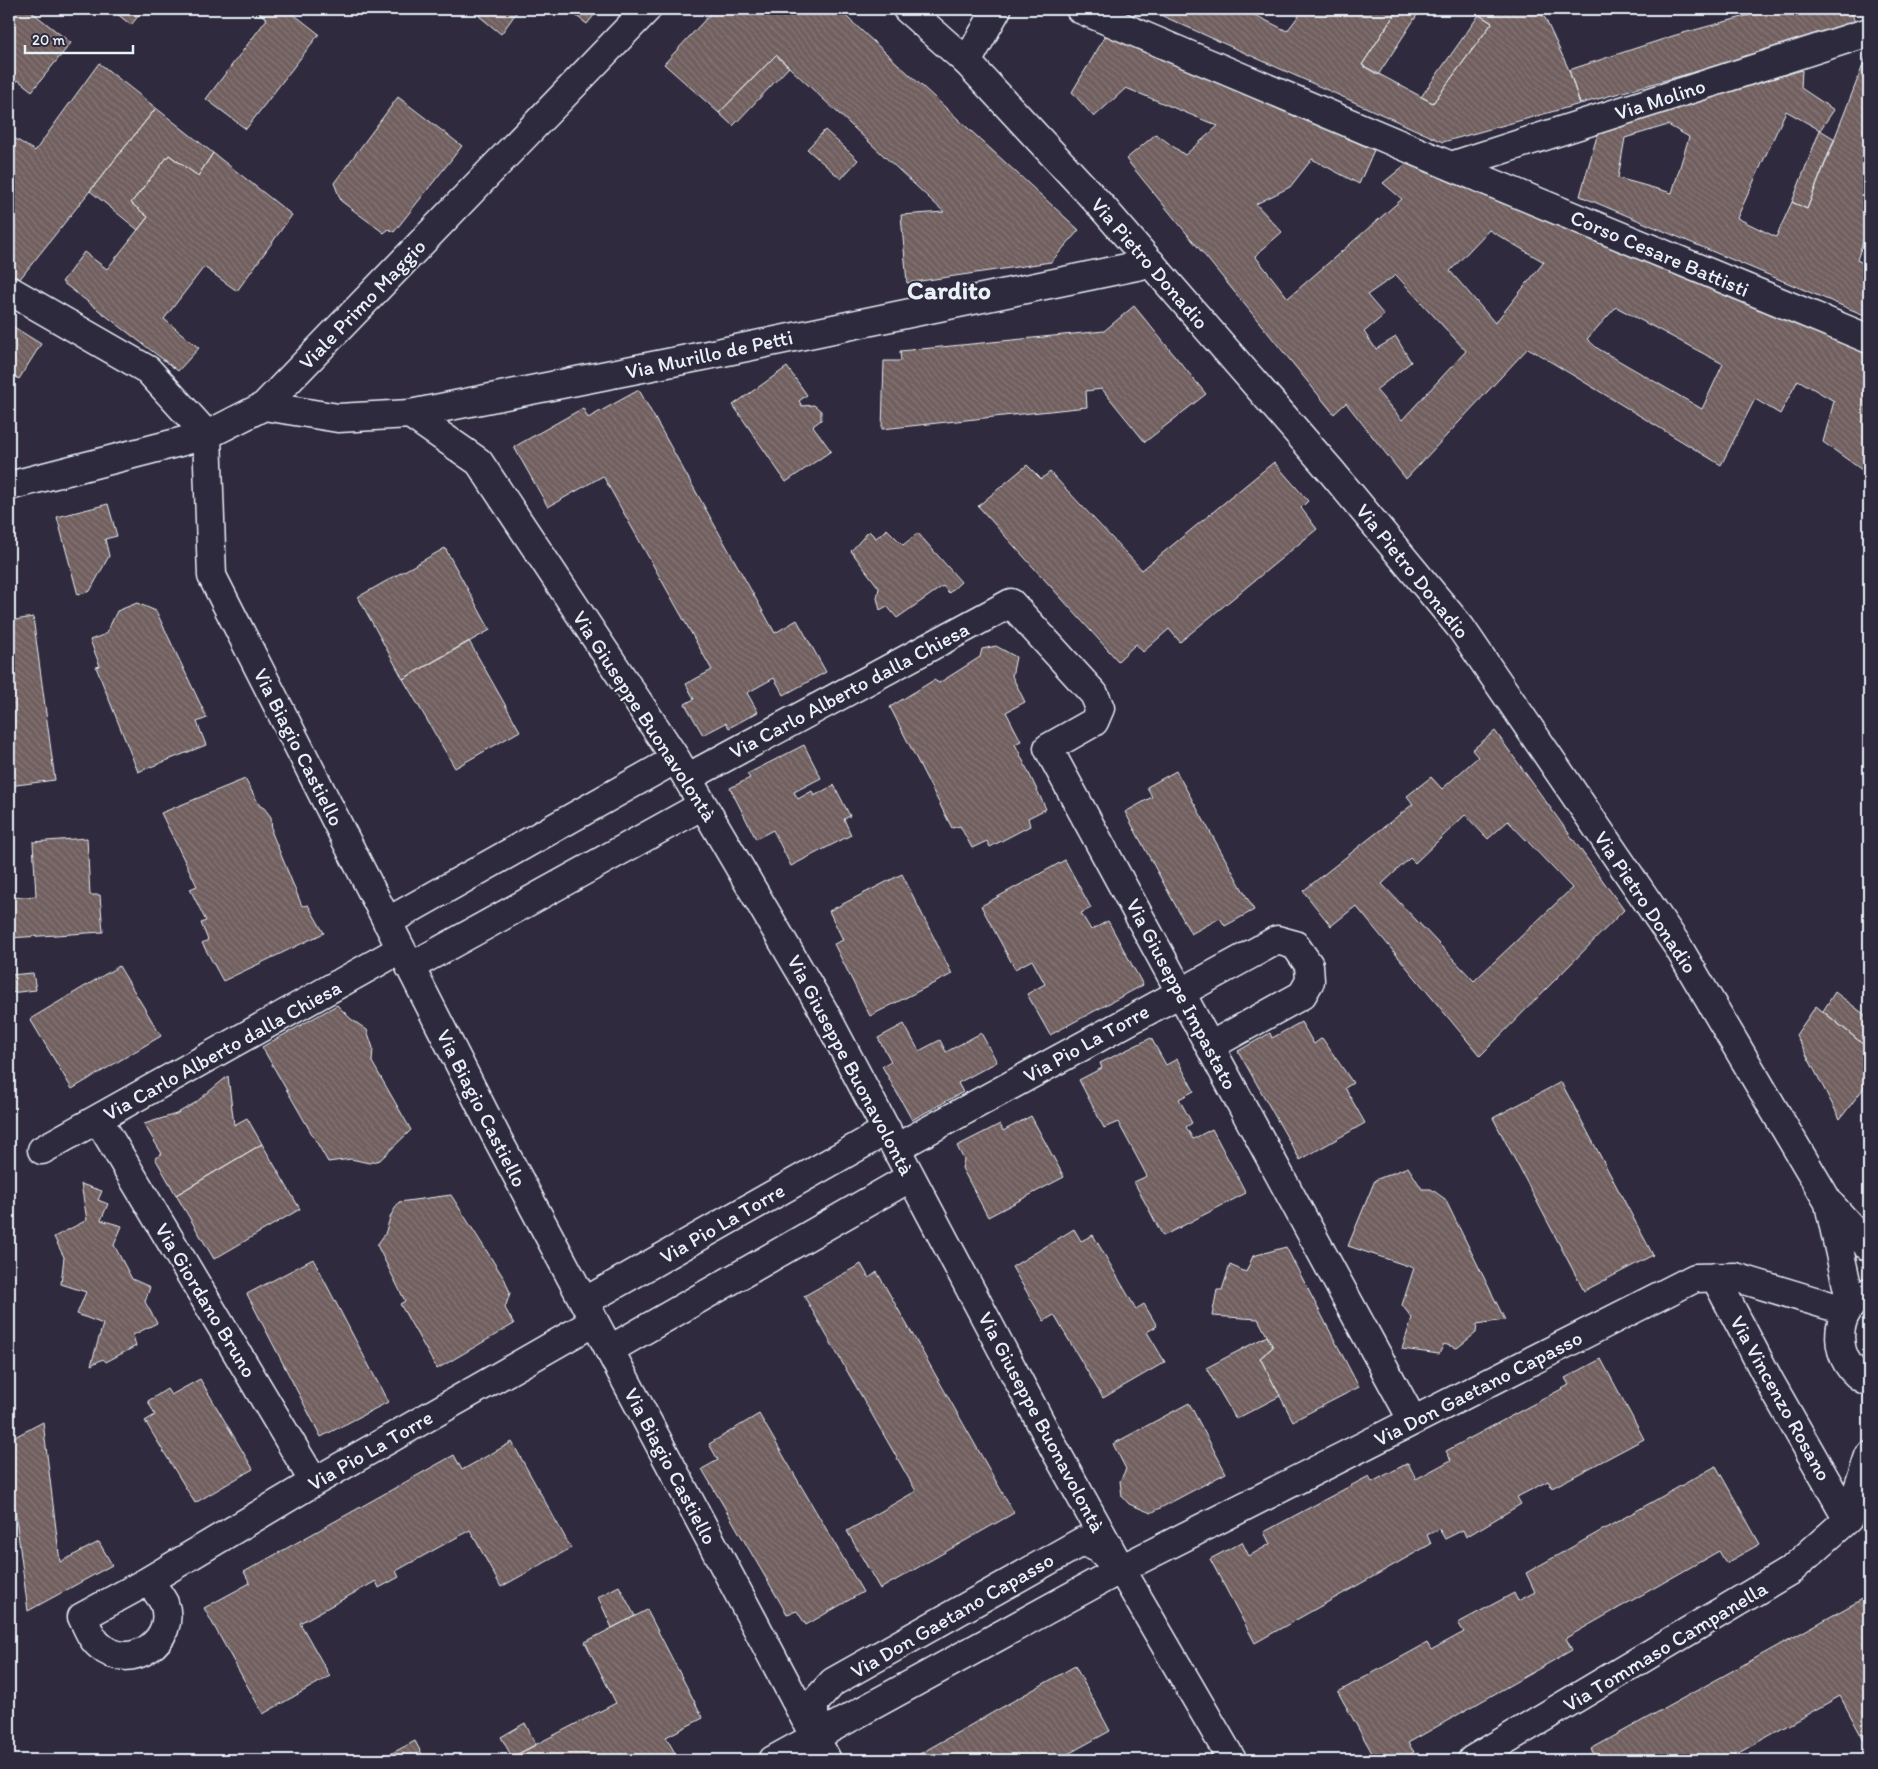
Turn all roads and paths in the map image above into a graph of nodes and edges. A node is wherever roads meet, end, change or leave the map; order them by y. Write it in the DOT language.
graph roads {
  1 [pos="646,9"];
  2 [pos="907,9"];
  3 [pos="997,9"];
  4 [pos="1080,9"];
  5 [pos="1869,32"];
  6 [pos="967,62"];
  7 [pos="1451,166"];
  8 [pos="1151,263"];
  9 [pos="9,290"];
  10 [pos="1869,340"];
  11 [pos="264,406"];
  12 [pos="410,414"];
  13 [pos="207,435"];
  14 [pos="9,486"];
  15 [pos="1010,603"];
  16 [pos="682,768"];
  17 [pos="703,805"];
  18 [pos="387,922"];
  19 [pos="406,958"];
  20 [pos="1180,992"];
  21 [pos="1210,1046"];
  22 [pos="98,1119"];
  23 [pos="892,1139"];
  24 [pos="42,1150"];
  25 [pos="911,1177"];
  26 [pos="1829,1203"];
  27 [pos="1869,1248"];
  28 [pos="1715,1277"];
  29 [pos="1856,1302"];
  30 [pos="589,1312"];
  31 [pos="609,1350"];
  32 [pos="1869,1382"];
  33 [pos="1413,1421"];
  34 [pos="1869,1456"];
  35 [pos="314,1482"];
  36 [pos="1848,1519"];
  37 [pos="1121,1569"];
  38 [pos="148,1581"];
  39 [pos="814,1736"];
  40 [pos="773,1760"];
  41 [pos="827,1760"];
  42 [pos="1232,1760"];
  43 [pos="1472,1760"];
  1 -- 11 [label="street, Viale Primo Maggio"];
  2 -- 6 [label="street, Via Pietro Donadio"];
  3 -- 6 [label="street"];
  4 -- 7 [label="street, Corso Cesare Battisti"];
  5 -- 7 [label="street, Via Molino"];
  6 -- 8 [label="street, Via Pietro Donadio"];
  7 -- 10 [label="street, Corso Cesare Battisti"];
  8 -- 12 [label="street, Via Murillo de Petti"];
  8 -- 26 [label="street, Via Pietro Donadio"];
  9 -- 13 [label="street"];
  11 -- 12 [label="street, Via Murillo de Petti"];
  11 -- 13 [label="street, Viale Primo Maggio"];
  12 -- 16 [label="street, Via Giuseppe Buonavolontà"];
  13 -- 14 [label="street, Viale Primo Maggio"];
  13 -- 18 [label="street, Via Biagio Castiello"];
  15 -- 16 [label="street, Via Carlo Alberto dalla Chiesa"];
  15 -- 20 [label="street, Via Giuseppe Impastato"];
  16 -- 17 [label="street, Via Giuseppe Buonavolontà"];
  16 -- 18 [label="street, Via Carlo Alberto dalla Chiesa"];
  17 -- 19 [label="street, Via Carlo Alberto dalla Chiesa"];
  17 -- 23 [label="street, Via Giuseppe Buonavolontà"];
  18 -- 19 [label="street, Via Biagio Castiello"];
  19 -- 22 [label="street, Via Carlo Alberto dalla Chiesa"];
  19 -- 30 [label="street, Via Biagio Castiello"];
  20 -- 21 [label="street, Via Giuseppe Impastato"];
  20 -- 21 [label="street, Via Pio La Torre"];
  20 -- 23 [label="street, Via Pio La Torre"];
  21 -- 33 [label="street, Via Giuseppe Impastato"];
  22 -- 24 [label="street, Via Carlo Alberto dalla Chiesa"];
  22 -- 35 [label="street, Via Giordano Bruno"];
  23 -- 25 [label="street, Via Giuseppe Buonavolontà"];
  23 -- 30 [label="street, Via Pio La Torre"];
  25 -- 31 [label="street"];
  25 -- 37 [label="street, Via Giuseppe Buonavolontà"];
  26 -- 27 [label="street, Via Pietro Donadio"];
  26 -- 29 [label="street, Via Pietro Donadio"];
  28 -- 29 [label="street, Via Don Gaetano Capasso"];
  28 -- 33 [label="street, Via Don Gaetano Capasso"];
  28 -- 36 [label="street, Via Vincenzo Rosano"];
  29 -- 32 [label="street"];
  30 -- 31 [label="street, Via Biagio Castiello"];
  30 -- 35 [label="street, Via Pio La Torre"];
  31 -- 39 [label="street, Via Biagio Castiello"];
  33 -- 37 [label="street, Via Don Gaetano Capasso"];
  34 -- 36 [label="street"];
  35 -- 38 [label="street, Via Pio La Torre"];
  36 -- 43 [label="street, Via Tommaso Campanella"];
  37 -- 39 [label="street, Via Don Gaetano Capasso"];
  37 -- 39 [label="street, Via Don Gaetano Capasso"];
  37 -- 42 [label="street, Via Giuseppe Buonavolontà"];
  39 -- 40 [label="street, Via Don Gaetano Capasso"];
  39 -- 41 [label="street, Via Biagio Castiello"];
}
